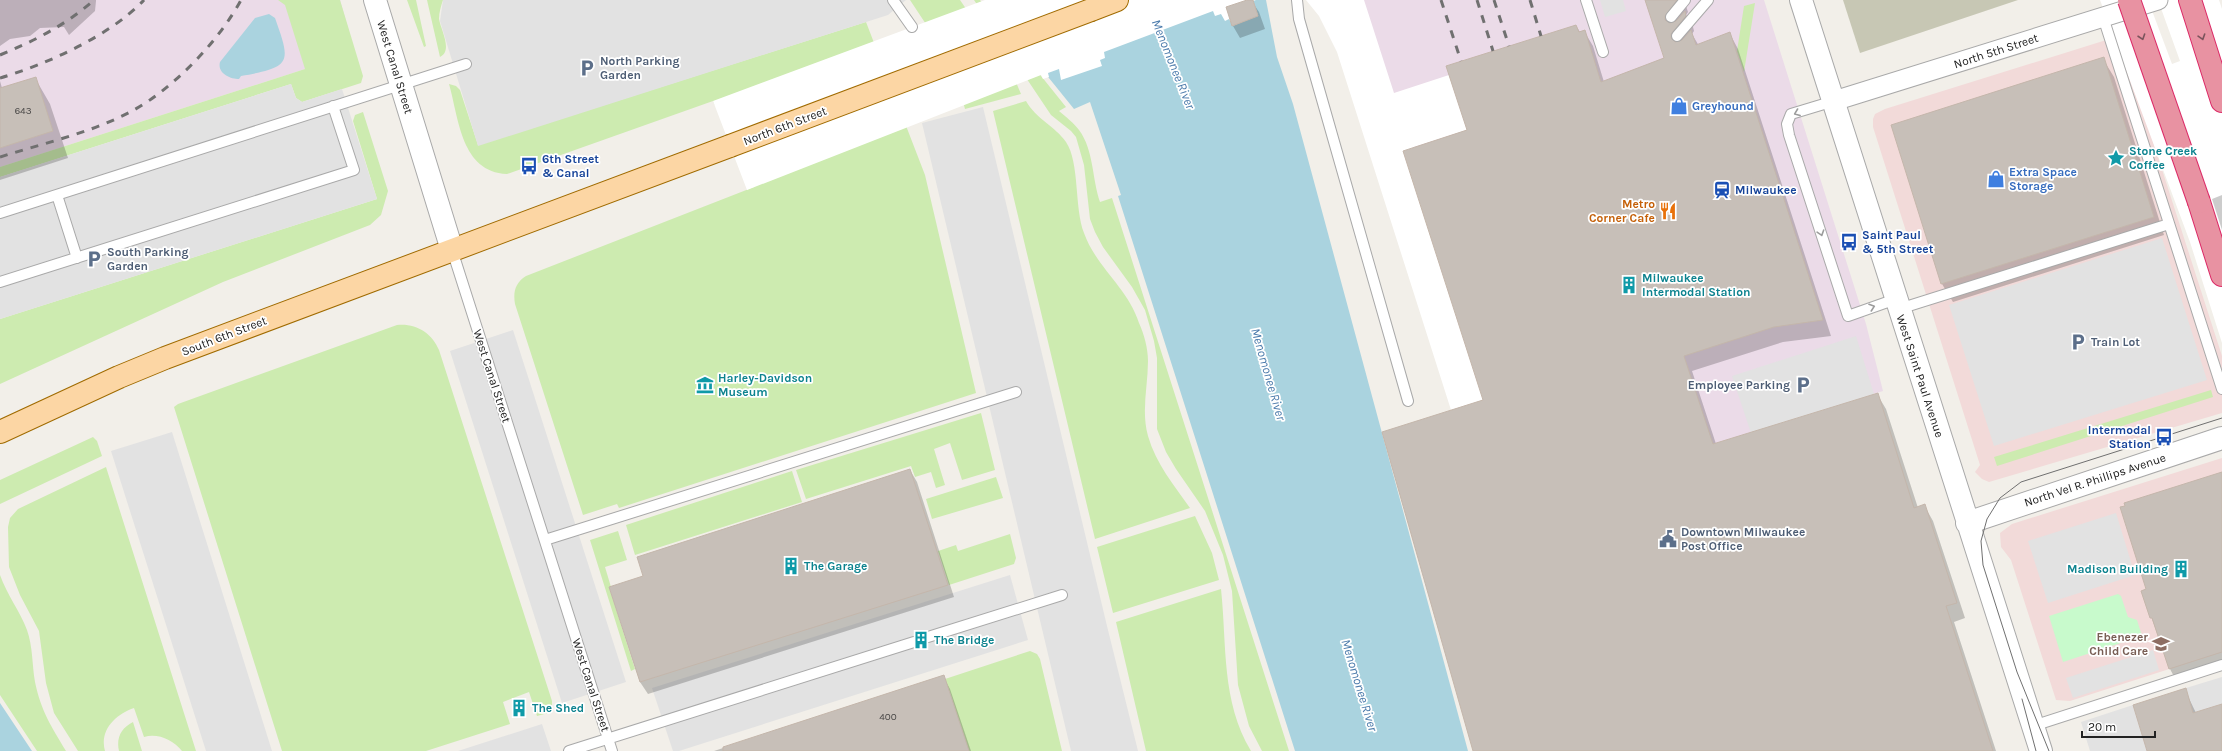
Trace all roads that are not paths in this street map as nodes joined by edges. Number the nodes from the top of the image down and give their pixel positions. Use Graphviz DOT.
graph roads {
  1 [pos="375,0"];
  2 [pos="893,0"];
  3 [pos="1117,0"];
  4 [pos="1297,0"];
  5 [pos="1586,0"];
  6 [pos="1685,0"];
  7 [pos="1708,0"];
  8 [pos="1800,0"];
  9 [pos="2130,0"];
  10 [pos="2158,0"];
  11 [pos="2190,0"];
  12 [pos="1671,17"];
  13 [pos="2103,17"];
  14 [pos="912,27"];
  15 [pos="1677,36"];
  16 [pos="1603,52"];
  17 [pos="466,64"];
  18 [pos="400,85"];
  19 [pos="2222,101"];
  20 [pos="1834,102"];
  21 [pos="333,106"];
  22 [pos="56,195"];
  23 [pos="2199,202"];
  24 [pos="0,213"];
  25 [pos="2169,224"];
  26 [pos="452,250"];
  27 [pos="77,258"];
  28 [pos="2222,261"];
  29 [pos="2222,275"];
  30 [pos="0,282"];
  31 [pos="1897,304"];
  32 [pos="2222,389"];
  33 [pos="1016,392"];
  34 [pos="1408,402"];
  35 [pos="0,432"];
  36 [pos="2222,438"];
  37 [pos="1967,523"];
  38 [pos="545,540"];
  39 [pos="1062,595"];
  40 [pos="928,637"];
  41 [pos="914,642"];
  42 [pos="2222,665"];
  43 [pos="2033,726"];
  44 [pos="608,738"];
  45 [pos="569,751"];
  46 [pos="612,751"];
  47 [pos="2041,751"];
  1 -- 18 [label="street, West Canal Street"];
  2 -- 14 [label="lane"];
  3 -- 26 [label="main road, North 6th Street, bridge"];
  4 -- 34 [label="lane"];
  5 -- 16 [label="lane"];
  6 -- 12 [label="lane"];
  7 -- 15 [label="lane"];
  8 -- 20 [label="street, West Saint Paul Avenue"];
  9 -- 23 [label="highway, one-way, bridge"];
  10 -- 13 [label="street, North 5th Street"];
  11 -- 19 [label="highway, one-way"];
  13 -- 20 [label="street, North 5th Street"];
  13 -- 25 [label="lane"];
  17 -- 18 [label="lane"];
  18 -- 21 [label="lane"];
  18 -- 26 [label="street, West Canal Street"];
  20 -- 31 [label="street, West Saint Paul Avenue"];
  20 -- 31 [label="lane, one-way"];
  21 -- 22 [label="lane"];
  21 -- 27 [label="lane"];
  22 -- 24 [label="lane"];
  22 -- 27 [label="lane"];
  23 -- 28 [label="highway"];
  23 -- 29 [label="highway"];
  25 -- 31 [label="lane"];
  25 -- 32 [label="lane"];
  26 -- 35 [label="main road, South 6th Street"];
  26 -- 38 [label="lane, West Canal Street"];
  27 -- 30 [label="lane"];
  31 -- 37 [label="street, West Saint Paul Avenue"];
  33 -- 38 [label="lane"];
  36 -- 37 [label="street, North Vel R. Phillips Avenue"];
  37 -- 43 [label="street, West Saint Paul Avenue"];
  38 -- 44 [label="lane, West Canal Street"];
  39 -- 40 [label="lane"];
  41 -- 44 [label="lane"];
  42 -- 43 [label="lane"];
  43 -- 47 [label="street, West Saint Paul Avenue"];
  44 -- 45 [label="lane"];
  44 -- 46 [label="lane, West Canal Street"];
}
